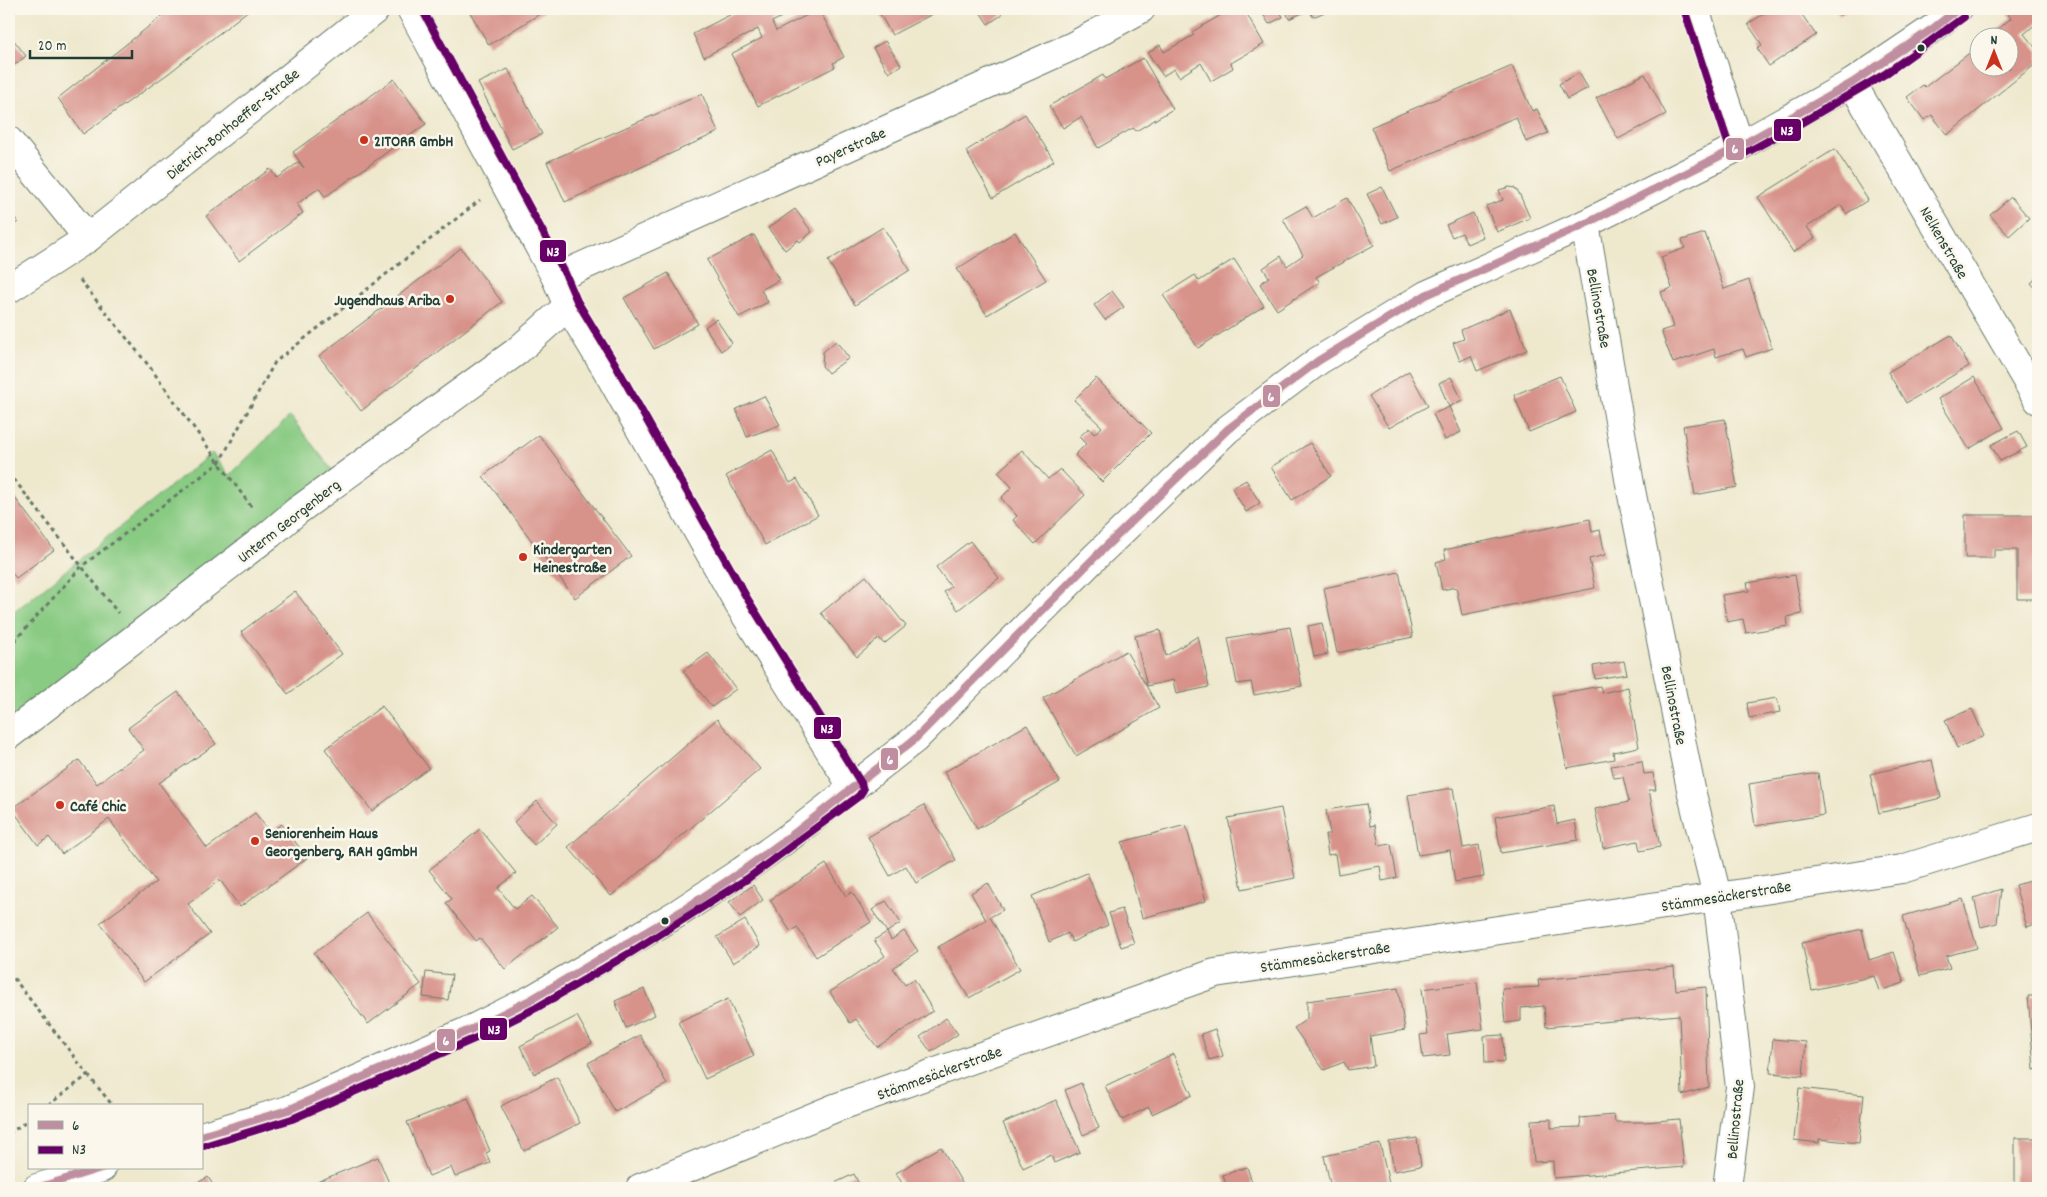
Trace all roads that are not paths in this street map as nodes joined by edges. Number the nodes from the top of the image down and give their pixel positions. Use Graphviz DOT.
graph roads {
  1 [pos="376,9"];
  2 [pos="410,9"];
  3 [pos="1141,9"];
  4 [pos="1696,9"];
  5 [pos="1958,9"];
  6 [pos="1852,83"];
  7 [pos="9,141"];
  8 [pos="1740,146"];
  9 [pos="1585,224"];
  10 [pos="88,238"];
  11 [pos="556,278"];
  12 [pos="9,289"];
  13 [pos="568,306"];
  14 [pos="2038,400"];
  15 [pos="9,735"];
  16 [pos="853,788"];
  17 [pos="2038,827"];
  18 [pos="1717,896"];
  19 [pos="202,1136"];
  20 [pos="96,1170"];
  21 [pos="37,1188"];
  22 [pos="640,1188"];
  23 [pos="1727,1188"];
  1 -- 10 [label="street, Dietrich-Bonhoeffer-Straße"];
  2 -- 11 [label="street"];
  3 -- 11 [label="street, Payerstraße"];
  4 -- 8 [label="street"];
  5 -- 6 [label="street"];
  6 -- 8 [label="street"];
  6 -- 14 [label="street, Nelkenstraße"];
  7 -- 10 [label="street"];
  8 -- 9 [label="street"];
  9 -- 16 [label="street"];
  9 -- 18 [label="street, Bellinostraße"];
  10 -- 12 [label="street, Dietrich-Bonhoeffer-Straße"];
  11 -- 13 [label="street"];
  13 -- 15 [label="street, Unterm Georgenberg"];
  13 -- 16 [label="street"];
  16 -- 19 [label="street"];
  17 -- 18 [label="street, Stämmesäckerstraße"];
  18 -- 22 [label="street, Stämmesäckerstraße"];
  18 -- 23 [label="street, Bellinostraße"];
  20 -- 21 [label="street"];
}
